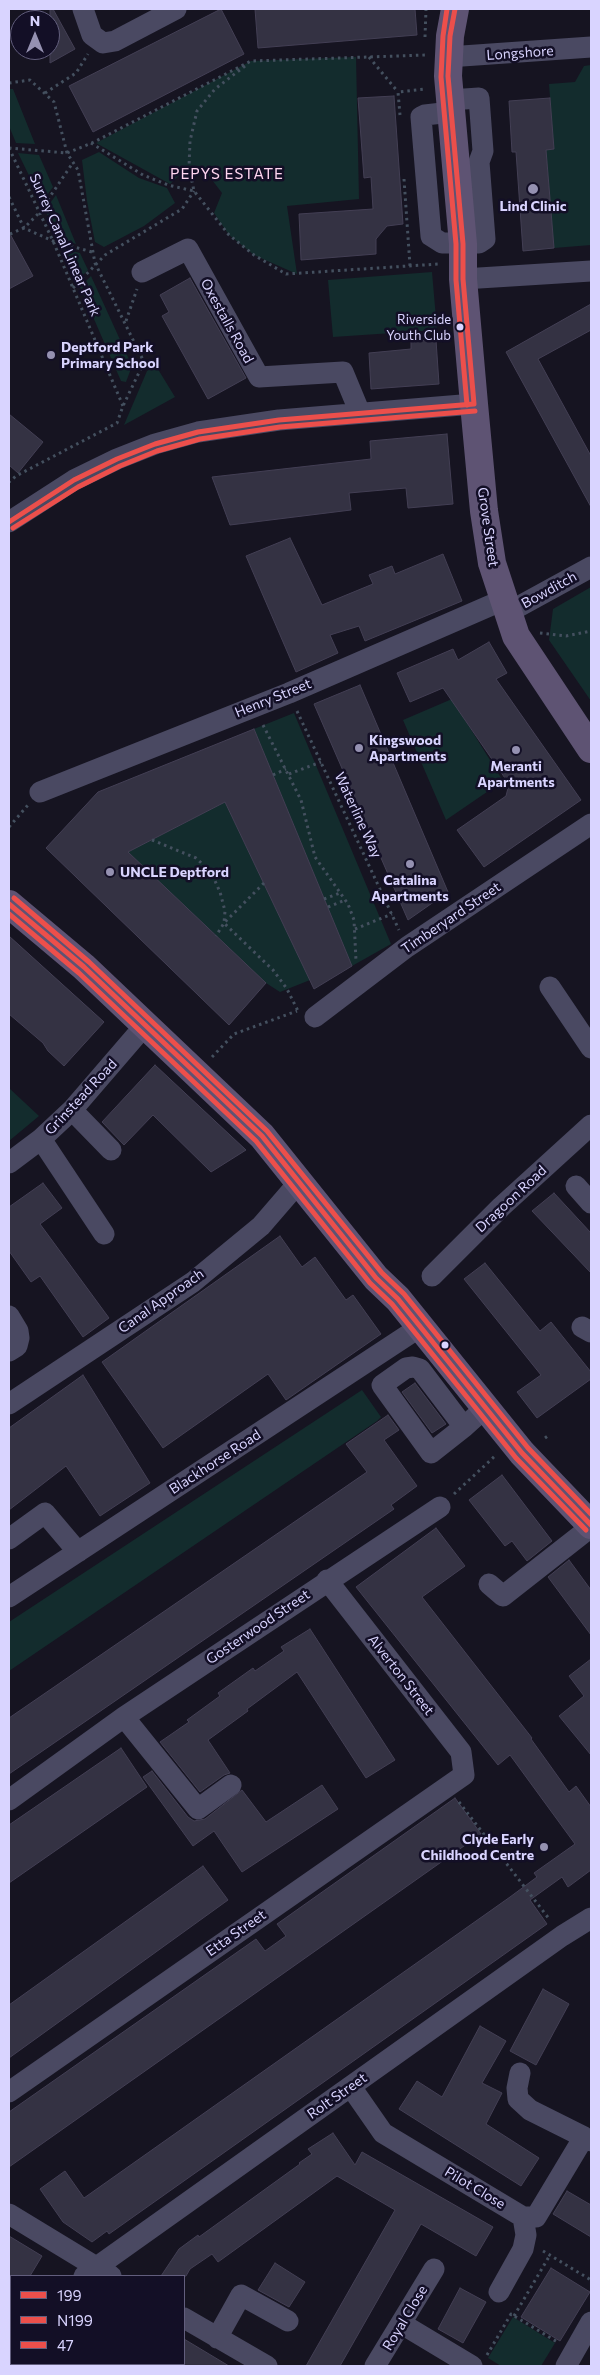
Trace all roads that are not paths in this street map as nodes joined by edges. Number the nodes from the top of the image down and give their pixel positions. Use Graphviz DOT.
graph roads {
  1 [pos="83,9"];
  2 [pos="176,9"];
  3 [pos="455,9"];
  4 [pos="591,47"];
  5 [pos="437,56"];
  6 [pos="591,271"];
  7 [pos="142,272"];
  8 [pos="453,272"];
  9 [pos="474,404"];
  10 [pos="360,413"];
  11 [pos="9,522"];
  12 [pos="591,567"];
  13 [pos="509,616"];
  14 [pos="591,749"];
  15 [pos="40,792"];
  16 [pos="591,824"];
  17 [pos="9,904"];
  18 [pos="550,987"];
  19 [pos="306,1014"];
  20 [pos="146,1024"];
  21 [pos="591,1048"];
  22 [pos="72,1110"];
  23 [pos="591,1125"];
  24 [pos="41,1139"];
  25 [pos="111,1150"];
  26 [pos="9,1163"];
  27 [pos="299,1182"];
  28 [pos="576,1186"];
  29 [pos="591,1203"];
  30 [pos="104,1234"];
  31 [pos="432,1276"];
  32 [pos="12,1320"];
  33 [pos="420,1326"];
  34 [pos="9,1351"];
  35 [pos="9,1404"];
  36 [pos="485,1408"];
  37 [pos="464,1427"];
  38 [pos="440,1506"];
  39 [pos="591,1526"];
  40 [pos="9,1539"];
  41 [pos="78,1552"];
  42 [pos="327,1580"];
  43 [pos="489,1584"];
  44 [pos="9,1597"];
  45 [pos="124,1717"];
  46 [pos="455,1781"];
  47 [pos="231,1785"];
  48 [pos="9,1800"];
  49 [pos="591,1918"];
  50 [pos="520,2073"];
  51 [pos="351,2087"];
  52 [pos="9,2092"];
  53 [pos="581,2135"];
  54 [pos="9,2214"];
  55 [pos="523,2217"];
  56 [pos="434,2269"];
  57 [pos="97,2273"];
  58 [pos="499,2292"];
  59 [pos="185,2319"];
  60 [pos="288,2321"];
  61 [pos="591,2322"];
  62 [pos="402,2324"];
  63 [pos="217,2338"];
  64 [pos="570,2359"];
  65 [pos="478,2362"];
  66 [pos="266,2366"];
  67 [pos="375,2366"];
  1 -- 2 [label="street"];
  3 -- 5 [label="main road, Grove Street"];
  4 -- 5 [label="street, Longshore"];
  5 -- 8 [label="main road, Grove Street"];
  6 -- 8 [label="street"];
  7 -- 10 [label="street, Oxestalls Road"];
  8 -- 9 [label="main road, Grove Street"];
  9 -- 10 [label="street"];
  9 -- 13 [label="main road, Grove Street"];
  10 -- 11 [label="street"];
  12 -- 13 [label="street, Bowditch"];
  13 -- 14 [label="main road, Grove Street"];
  13 -- 15 [label="street, Henry Street"];
  16 -- 19 [label="street, Timberyard Street"];
  17 -- 20 [label="main road"];
  18 -- 21 [label="street"];
  20 -- 22 [label="street, Grinstead Road"];
  20 -- 27 [label="main road"];
  22 -- 24 [label="street, Grinstead Road"];
  22 -- 25 [label="street"];
  23 -- 31 [label="street, Dragoon Road"];
  24 -- 26 [label="street, Grinstead Road"];
  24 -- 30 [label="street"];
  27 -- 33 [label="main road"];
  27 -- 35 [label="street, Canal Approach"];
  28 -- 29 [label="street"];
  32 -- 34 [label="street"];
  33 -- 36 [label="main road"];
  33 -- 41 [label="street, Blackhorse Road"];
  36 -- 37 [label="street"];
  36 -- 39 [label="main road"];
  37 -- 37 [label="street"];
  38 -- 42 [label="street, Gosterwood Street"];
  39 -- 43 [label="street"];
  40 -- 41 [label="street"];
  41 -- 44 [label="street, Blackhorse Road"];
  42 -- 45 [label="street, Gosterwood Street"];
  42 -- 46 [label="street, Alverton Street"];
  45 -- 47 [label="street"];
  45 -- 48 [label="street, Gosterwood Street"];
  46 -- 52 [label="street, Etta Street"];
  49 -- 51 [label="street, Rolt Street"];
  50 -- 53 [label="street"];
  51 -- 55 [label="street, Pilot Close"];
  51 -- 57 [label="street, Rolt Street"];
  53 -- 55 [label="street"];
  54 -- 57 [label="street"];
  55 -- 58 [label="street"];
  56 -- 62 [label="street, Royal Close"];
  59 -- 63 [label="street"];
  60 -- 63 [label="street"];
  61 -- 64 [label="street"];
  62 -- 65 [label="street"];
  62 -- 67 [label="street, Royal Close"];
  63 -- 66 [label="street"];
}
